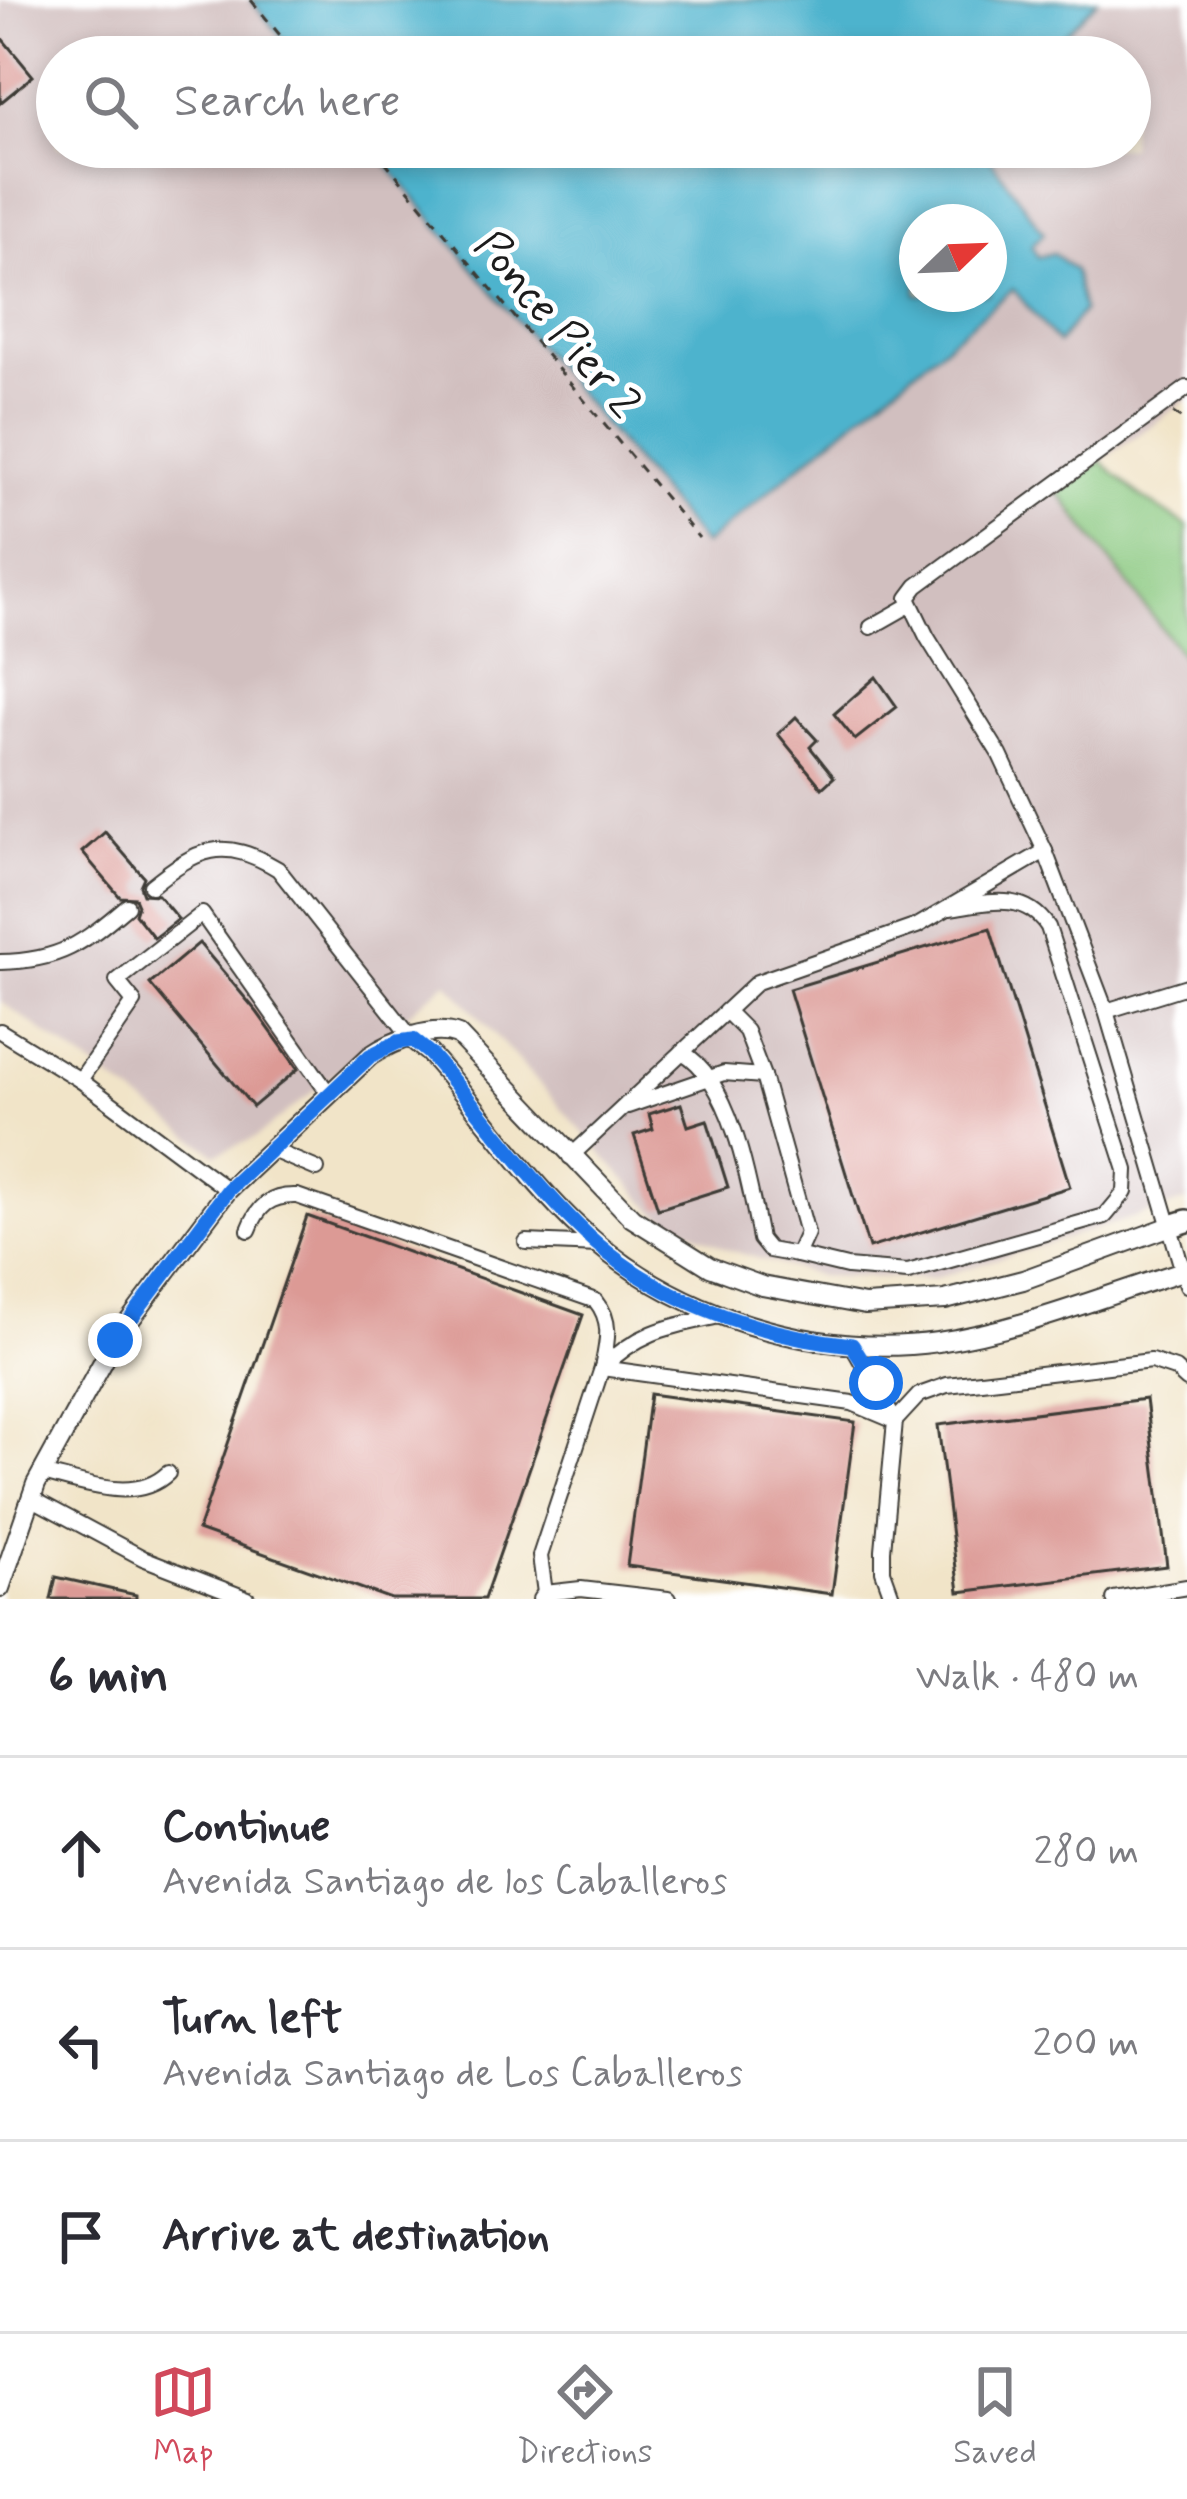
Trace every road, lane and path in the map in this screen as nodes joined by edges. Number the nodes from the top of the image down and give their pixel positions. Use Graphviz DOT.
graph roads {
  1 [pos="251,0"];
  2 [pos="281,36"];
  3 [pos="391,168"];
  4 [pos="1187,388"];
  5 [pos="699,538"];
  6 [pos="908,606"];
  7 [pos="871,627"];
  8 [pos="1045,851"];
  9 [pos="151,886"];
  10 [pos="128,906"];
  11 [pos="950,908"];
  12 [pos="0,962"];
  13 [pos="1187,986"];
  14 [pos="726,1011"];
  15 [pos="1106,1011"];
  16 [pos="0,1031"];
  17 [pos="413,1040"];
  18 [pos="682,1052"];
  19 [pos="763,1076"];
  20 [pos="80,1080"];
  21 [pos="707,1080"];
  22 [pos="329,1094"];
  23 [pos="623,1107"];
  24 [pos="272,1150"];
  25 [pos="570,1156"];
  26 [pos="317,1169"];
  27 [pos="228,1190"];
  28 [pos="1179,1224"];
  29 [pos="249,1231"];
  30 [pos="526,1243"];
  31 [pos="599,1245"];
  32 [pos="797,1256"];
  33 [pos="1186,1276"];
  34 [pos="724,1315"];
  35 [pos="852,1345"];
  36 [pos="602,1368"];
  37 [pos="1187,1380"];
  38 [pos="896,1421"];
  39 [pos="42,1473"];
  40 [pos="168,1473"];
  41 [pos="31,1498"];
  42 [pos="1187,1587"];
  43 [pos="0,1588"];
  44 [pos="542,1596"];
  45 [pos="248,1599"];
  46 [pos="668,1599"];
  47 [pos="893,1599"];
  48 [pos="1114,1599"];
  1 -- 2 [label="path"];
  3 -- 5 [label="path, Ponce Pier 2"];
  4 -- 6 [label="street"];
  6 -- 7 [label="street"];
  6 -- 8 [label="street"];
  8 -- 11 [label="street"];
  8 -- 15 [label="street"];
  9 -- 17 [label="street"];
  10 -- 12 [label="street"];
  11 -- 14 [label="street"];
  11 -- 32 [label="street"];
  13 -- 15 [label="street"];
  14 -- 18 [label="street"];
  14 -- 19 [label="street"];
  15 -- 28 [label="street"];
  16 -- 20 [label="street"];
  17 -- 22 [label="main road"];
  17 -- 25 [label="main road"];
  17 -- 31 [label="main road"];
  18 -- 21 [label="street"];
  18 -- 23 [label="street"];
  19 -- 21 [label="street"];
  19 -- 32 [label="street"];
  20 -- 22 [label="street"];
  20 -- 27 [label="street"];
  21 -- 23 [label="street"];
  21 -- 32 [label="street"];
  22 -- 24 [label="main road"];
  23 -- 25 [label="street"];
  24 -- 26 [label="street"];
  24 -- 27 [label="main road"];
  25 -- 28 [label="main road"];
  27 -- 39 [label="main road"];
  28 -- 33 [label="street"];
  29 -- 36 [label="street"];
  30 -- 31 [label="street"];
  31 -- 34 [label="main road"];
  33 -- 35 [label="main road"];
  34 -- 35 [label="main road"];
  34 -- 36 [label="street"];
  35 -- 38 [label="street"];
  36 -- 38 [label="street"];
  36 -- 44 [label="street"];
  37 -- 38 [label="street"];
  38 -- 47 [label="street"];
  39 -- 40 [label="street"];
  39 -- 41 [label="main road"];
  41 -- 43 [label="main road"];
  41 -- 45 [label="street"];
  42 -- 48 [label="street"];
  44 -- 46 [label="street"];
}
